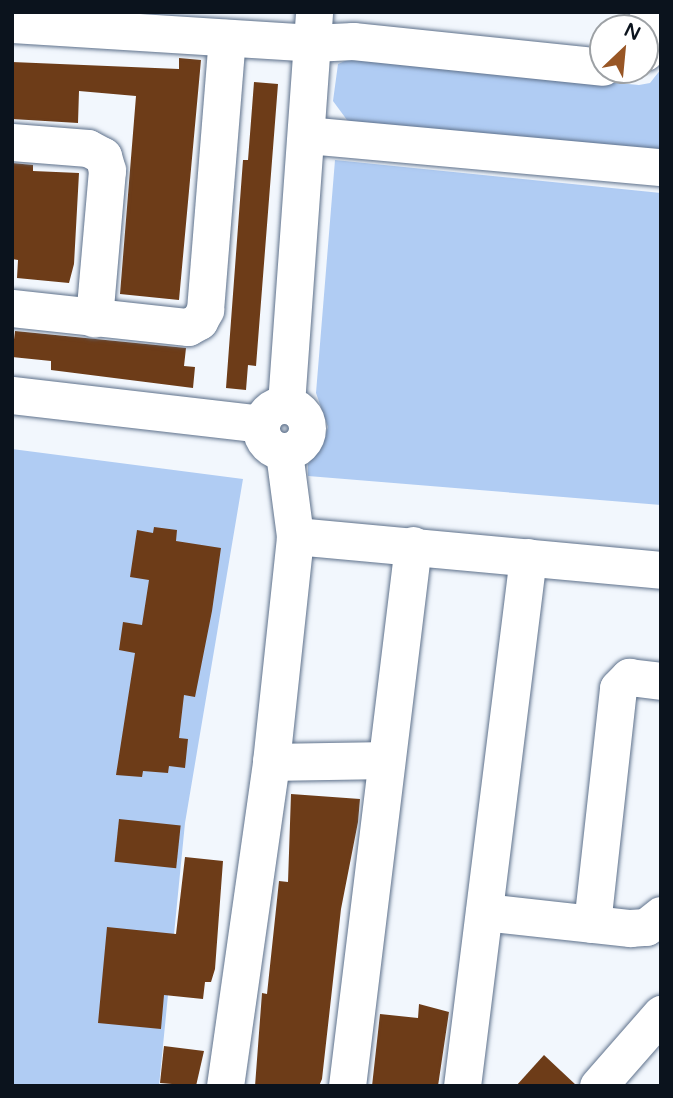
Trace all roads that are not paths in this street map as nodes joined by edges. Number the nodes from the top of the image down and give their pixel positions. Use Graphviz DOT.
graph roads {
  1 [pos="12,24"];
  2 [pos="183,24"];
  3 [pos="313,28"];
  4 [pos="227,38"];
  5 [pos="589,66"];
  6 [pos="307,135"];
  7 [pos="12,142"];
  8 [pos="661,167"];
  9 [pos="12,308"];
  10 [pos="94,318"];
  11 [pos="12,395"];
  12 [pos="273,414"];
  13 [pos="295,536"];
  14 [pos="413,545"];
  15 [pos="528,557"];
  16 [pos="661,570"];
  17 [pos="661,681"];
  18 [pos="386,760"];
  19 [pos="271,762"];
  20 [pos="484,912"];
  21 [pos="661,915"];
  22 [pos="592,924"];
  23 [pos="661,1014"];
  24 [pos="225,1086"];
  25 [pos="347,1086"];
  26 [pos="462,1086"];
  27 [pos="598,1086"];
  1 -- 2 [label="street"];
  2 -- 4 [label="street"];
  3 -- 4 [label="street"];
  3 -- 5 [label="street"];
  3 -- 6 [label="street"];
  4 -- 10 [label="street"];
  6 -- 8 [label="street"];
  6 -- 12 [label="street"];
  7 -- 10 [label="street"];
  9 -- 10 [label="street"];
  11 -- 12 [label="street"];
  12 -- 13 [label="street"];
  13 -- 14 [label="street"];
  13 -- 19 [label="street"];
  14 -- 15 [label="street"];
  14 -- 18 [label="street"];
  15 -- 16 [label="street"];
  15 -- 20 [label="street"];
  17 -- 22 [label="street"];
  18 -- 19 [label="street"];
  18 -- 25 [label="street"];
  19 -- 24 [label="street"];
  20 -- 22 [label="street"];
  20 -- 26 [label="street"];
  21 -- 22 [label="street"];
  23 -- 27 [label="street"];
}
